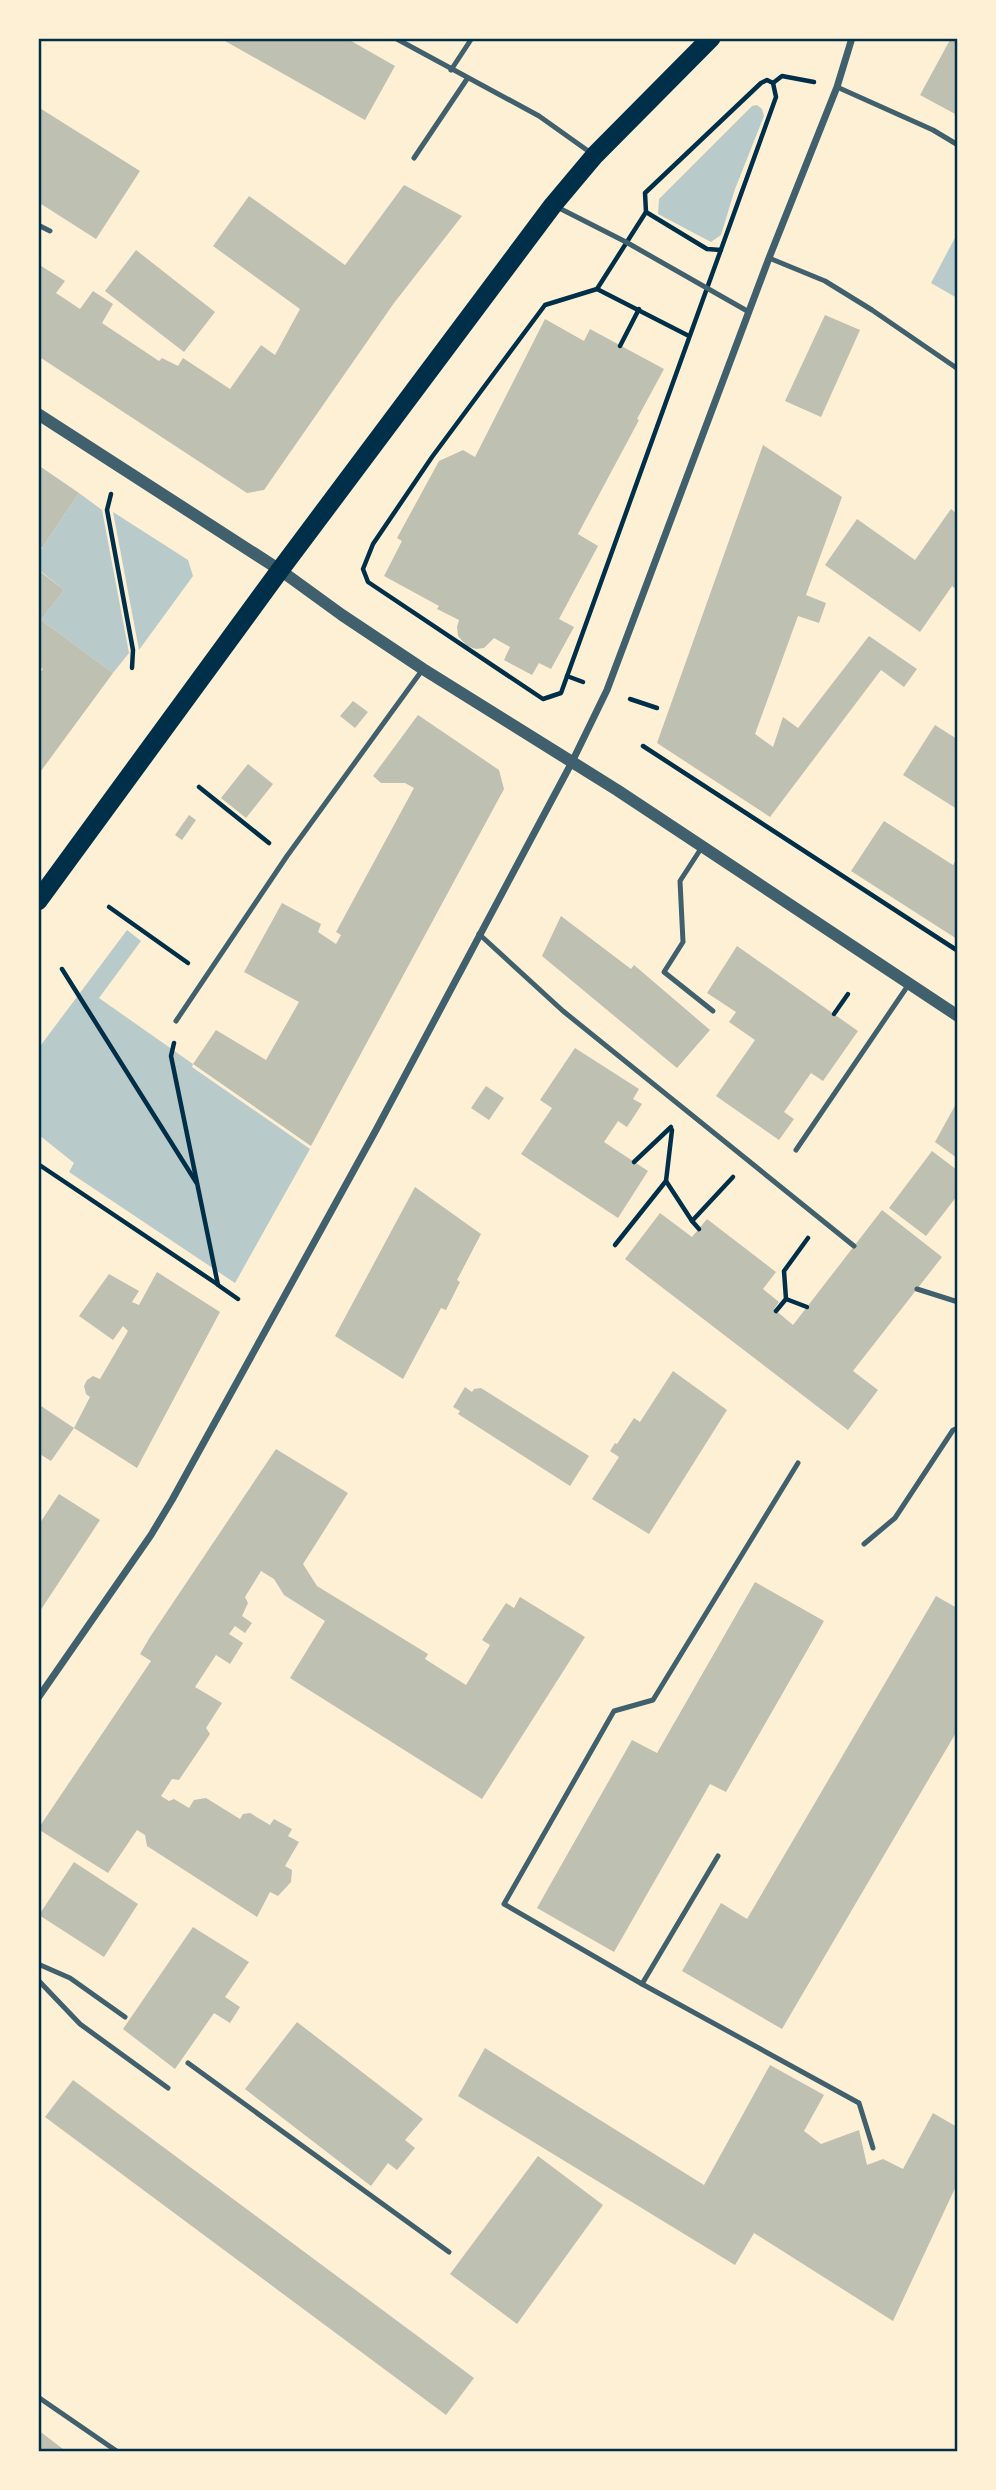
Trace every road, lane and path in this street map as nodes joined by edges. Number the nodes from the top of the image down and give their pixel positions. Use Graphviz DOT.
graph roads {
  1 [pos="395,38"];
  2 [pos="472,38"];
  3 [pos="711,38"];
  4 [pos="852,38"];
  5 [pos="451,70"];
  6 [pos="467,79"];
  7 [pos="773,83"];
  8 [pos="837,87"];
  9 [pos="957,145"];
  10 [pos="595,155"];
  11 [pos="414,158"];
  12 [pos="553,205"];
  13 [pos="646,212"];
  14 [pos="38,225"];
  15 [pos="50,231"];
  16 [pos="626,242"];
  17 [pos="721,250"];
  18 [pos="769,258"];
  19 [pos="707,287"];
  20 [pos="597,289"];
  21 [pos="639,309"];
  22 [pos="749,312"];
  23 [pos="690,336"];
  24 [pos="620,346"];
  25 [pos="957,369"];
  26 [pos="38,414"];
  27 [pos="111,493"];
  28 [pos="280,570"];
  29 [pos="132,668"];
  30 [pos="423,668"];
  31 [pos="643,746"];
  32 [pos="572,762"];
  33 [pos="199,788"];
  34 [pos="243,824"];
  35 [pos="703,846"];
  36 [pos="38,901"];
  37 [pos="109,906"];
  38 [pos="479,934"];
  39 [pos="957,951"];
  40 [pos="62,969"];
  41 [pos="206,976"];
  42 [pos="909,984"];
  43 [pos="848,994"];
  44 [pos="713,1011"];
  45 [pos="834,1014"];
  46 [pos="957,1016"];
  47 [pos="176,1021"];
  48 [pos="796,1150"];
  49 [pos="748,1161"];
  50 [pos="634,1162"];
  51 [pos="38,1164"];
  52 [pos="666,1181"];
  53 [pos="199,1186"];
  54 [pos="821,1220"];
  55 [pos="692,1221"];
  56 [pos="699,1230"];
  57 [pos="615,1245"];
  58 [pos="854,1246"];
  59 [pos="218,1284"];
  60 [pos="917,1289"];
  61 [pos="238,1299"];
  62 [pos="786,1299"];
  63 [pos="957,1302"];
  64 [pos="807,1307"];
  65 [pos="776,1311"];
  66 [pos="957,1427"];
  67 [pos="798,1463"];
  68 [pos="864,1544"];
  69 [pos="38,1698"];
  70 [pos="718,1856"];
  71 [pos="38,1964"];
  72 [pos="38,1980"];
  73 [pos="642,1984"];
  74 [pos="125,2017"];
  75 [pos="188,2063"];
  76 [pos="168,2088"];
  77 [pos="873,2148"];
  78 [pos="449,2252"];
  79 [pos="38,2397"];
  80 [pos="118,2452"];
  1 -- 5 [label="lane"];
  2 -- 5 [label="lane"];
  3 -- 10 [label="highway"];
  4 -- 8 [label="street"];
  5 -- 6 [label="lane"];
  6 -- 10 [label="lane"];
  6 -- 11 [label="lane"];
  7 -- 8 [label="path"];
  7 -- 13 [label="path"];
  7 -- 17 [label="path"];
  8 -- 9 [label="lane"];
  8 -- 18 [label="street"];
  10 -- 12 [label="highway"];
  12 -- 16 [label="lane"];
  12 -- 28 [label="highway"];
  13 -- 16 [label="path"];
  13 -- 17 [label="path"];
  14 -- 15 [label="lane"];
  16 -- 19 [label="lane"];
  16 -- 20 [label="path"];
  17 -- 19 [label="path"];
  18 -- 22 [label="street"];
  18 -- 25 [label="lane"];
  19 -- 22 [label="lane"];
  19 -- 23 [label="path"];
  20 -- 21 [label="path"];
  20 -- 23 [label="path"];
  21 -- 23 [label="path"];
  21 -- 24 [label="path"];
  22 -- 32 [label="street"];
  26 -- 28 [label="street"];
  27 -- 29 [label="path"];
  28 -- 30 [label="street"];
  28 -- 36 [label="highway"];
  30 -- 32 [label="street"];
  30 -- 41 [label="lane"];
  31 -- 39 [label="path"];
  32 -- 35 [label="street"];
  32 -- 38 [label="street"];
  33 -- 34 [label="path"];
  35 -- 42 [label="street"];
  35 -- 44 [label="lane"];
  37 -- 41 [label="path"];
  38 -- 49 [label="lane"];
  38 -- 69 [label="street"];
  40 -- 53 [label="path"];
  41 -- 47 [label="lane"];
  42 -- 46 [label="street"];
  42 -- 48 [label="lane"];
  43 -- 45 [label="path"];
  47 -- 53 [label="path"];
  49 -- 54 [label="lane"];
  49 -- 55 [label="path"];
  50 -- 52 [label="path"];
  51 -- 59 [label="path"];
  52 -- 55 [label="path"];
  52 -- 57 [label="path"];
  53 -- 59 [label="path"];
  54 -- 58 [label="lane"];
  54 -- 62 [label="path"];
  55 -- 56 [label="path"];
  59 -- 61 [label="path"];
  60 -- 63 [label="lane"];
  62 -- 64 [label="path"];
  62 -- 65 [label="path"];
  66 -- 68 [label="lane"];
  67 -- 73 [label="lane"];
  70 -- 73 [label="lane"];
  71 -- 74 [label="lane"];
  72 -- 76 [label="lane"];
  73 -- 77 [label="lane"];
  75 -- 78 [label="lane"];
  79 -- 80 [label="lane"];
}
